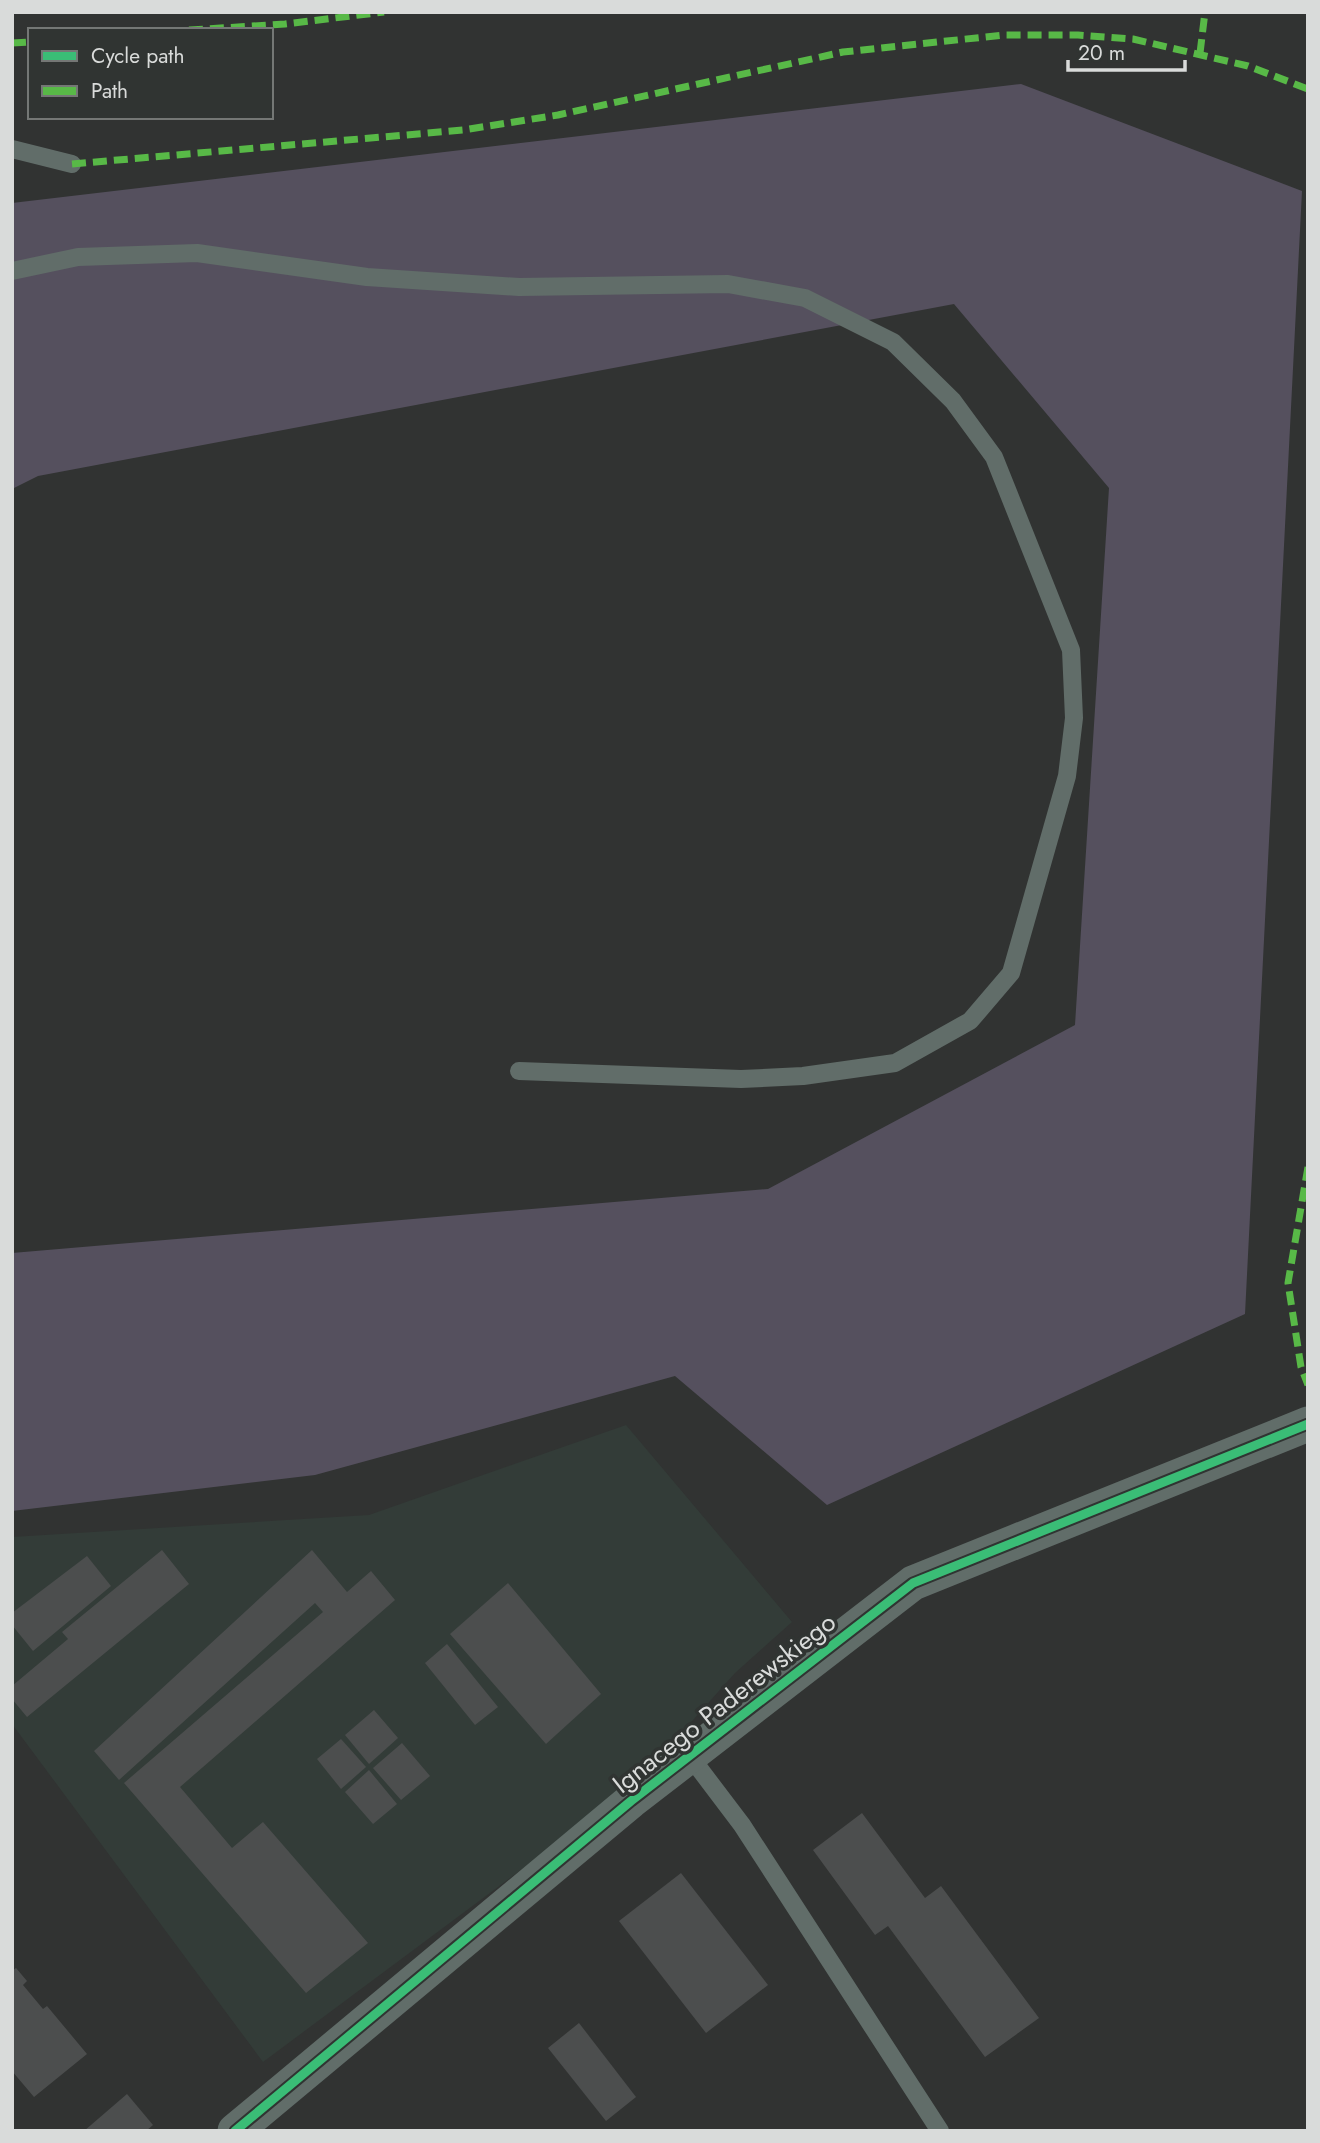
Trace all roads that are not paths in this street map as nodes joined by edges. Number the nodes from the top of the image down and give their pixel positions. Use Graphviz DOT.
graph roads {
  1 [pos="12,149"];
  2 [pos="72,164"];
  3 [pos="12,271"];
  4 [pos="519,1070"];
  5 [pos="1308,1424"];
  6 [pos="689,1755"];
  7 [pos="235,2131"];
  8 [pos="940,2131"];
  1 -- 2 [label="lane"];
  3 -- 4 [label="lane"];
  5 -- 6 [label="street, Ignacego Paderewskiego"];
  6 -- 7 [label="street, Ignacego Paderewskiego"];
  6 -- 8 [label="lane"];
}
